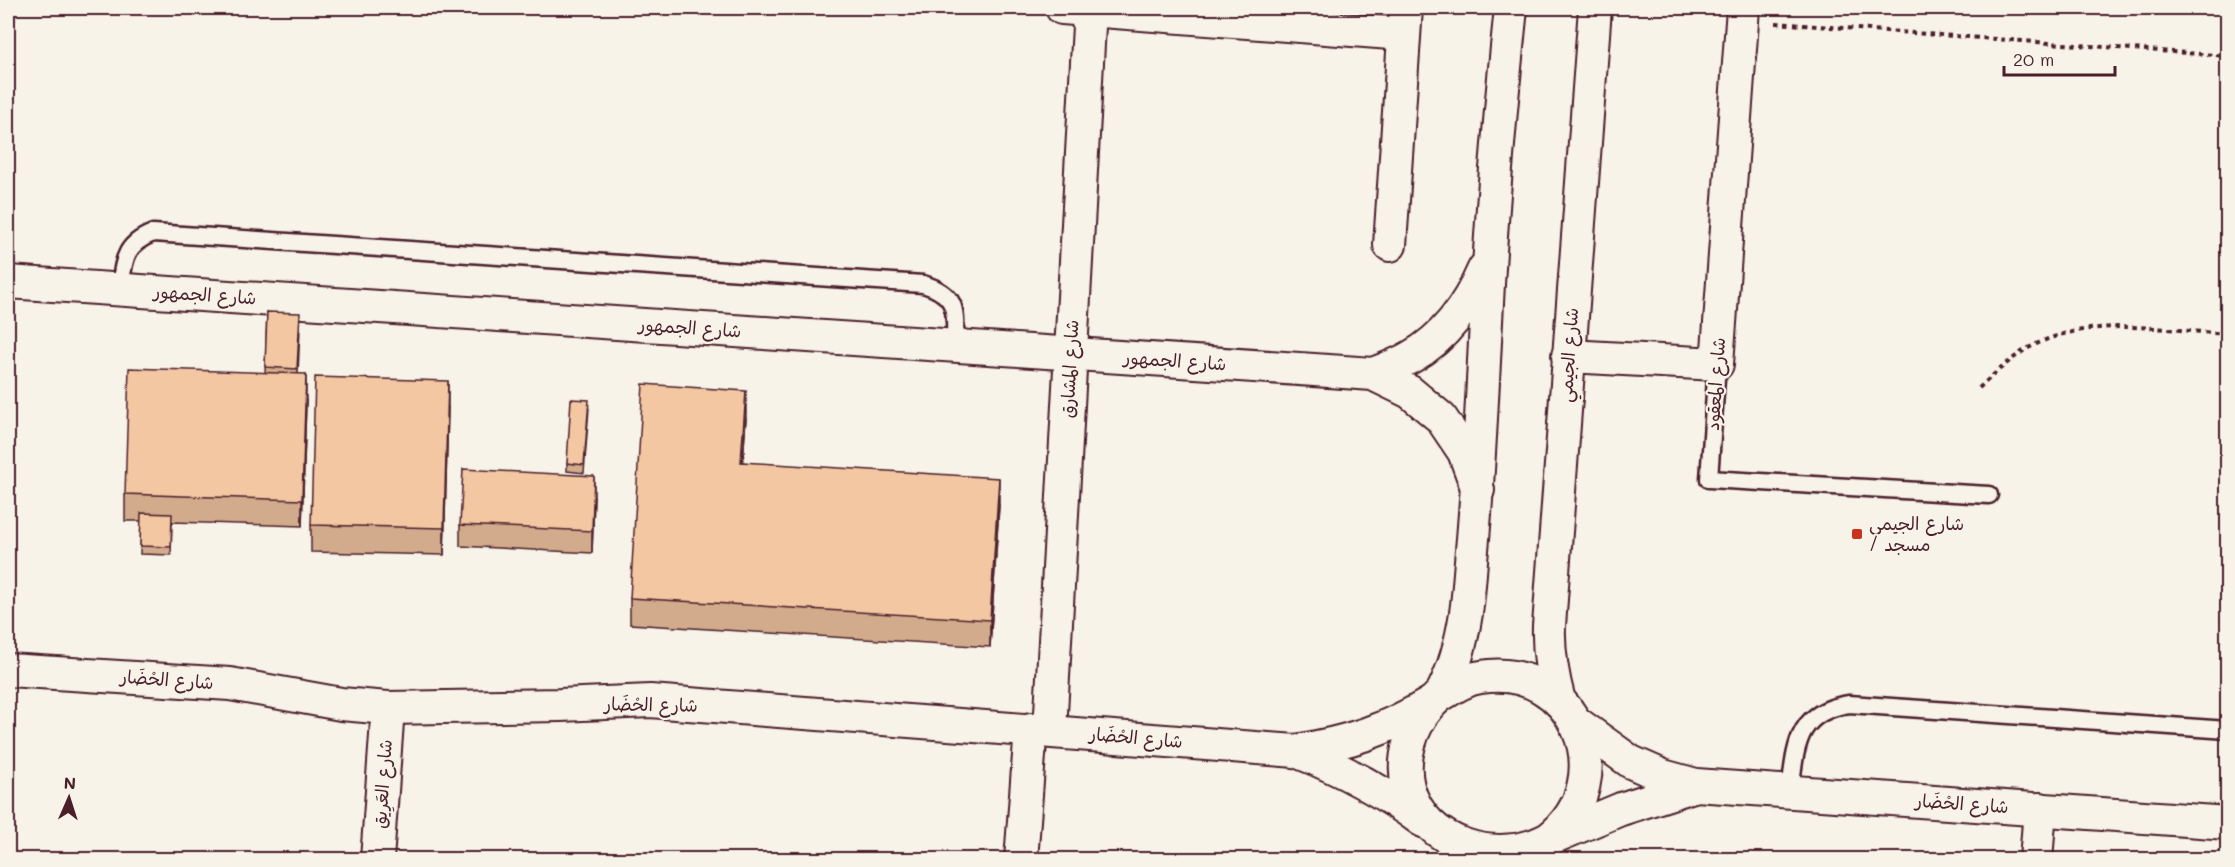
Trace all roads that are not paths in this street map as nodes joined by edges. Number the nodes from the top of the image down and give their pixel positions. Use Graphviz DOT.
graph roads {
  1 [pos="1081,8"];
  2 [pos="1511,8"];
  3 [pos="1595,8"];
  4 [pos="1743,14"];
  5 [pos="1405,21"];
  6 [pos="1390,245"];
  7 [pos="1489,257"];
  8 [pos="8,282"];
  9 [pos="120,290"];
  10 [pos="955,346"];
  11 [pos="1071,354"];
  12 [pos="1568,356"];
  13 [pos="1717,364"];
  14 [pos="1373,374"];
  15 [pos="1478,490"];
  16 [pos="1989,495"];
  17 [pos="8,670"];
  18 [pos="1436,699"];
  19 [pos="388,708"];
  20 [pos="1567,711"];
  21 [pos="1040,730"];
  22 [pos="2228,730"];
  23 [pos="1296,751"];
  24 [pos="1696,784"];
  25 [pos="1790,791"];
  26 [pos="2040,809"];
  27 [pos="2228,823"];
  28 [pos="1430,827"];
  29 [pos="1548,840"];
  30 [pos="377,860"];
  31 [pos="1021,860"];
  32 [pos="2036,860"];
  1 -- 5 [label="street"];
  1 -- 11 [label="street, شارع المشارق"];
  2 -- 7 [label="street"];
  3 -- 12 [label="street, شارع الجيمي"];
  4 -- 13 [label="street, شارع المعقود"];
  5 -- 6 [label="street"];
  7 -- 14 [label="street, شارع الجمهور"];
  7 -- 15 [label="street"];
  8 -- 9 [label="street, شارع الجمهور"];
  9 -- 10 [label="street, شارع الجمهور"];
  9 -- 10 [label="lane"];
  10 -- 11 [label="street, شارع الجمهور"];
  11 -- 14 [label="street, شارع الجمهور"];
  11 -- 21 [label="street, شارع المشارق"];
  12 -- 13 [label="street"];
  12 -- 20 [label="street, شارع الجيمي"];
  13 -- 16 [label="lane, شارع المعقود"];
  14 -- 15 [label="street, شارع الجمهور"];
  15 -- 18 [label="street"];
  17 -- 19 [label="street, شارع الحْضَار"];
  18 -- 20 [label="street"];
  18 -- 23 [label="street, شارع الحْضَار"];
  18 -- 28 [label="street"];
  19 -- 21 [label="street, شارع الحْضَار"];
  19 -- 30 [label="street, شارع العَرِيق"];
  20 -- 24 [label="street, شارع الحْضَار"];
  20 -- 29 [label="street"];
  21 -- 23 [label="street, شارع الحْضَار"];
  21 -- 31 [label="street, شارع المشارق"];
  22 -- 25 [label="lane"];
  23 -- 28 [label="street, شارع الحْضَار"];
  24 -- 25 [label="street, شارع الحْضَار"];
  24 -- 29 [label="street, شارع الحْضَار"];
  25 -- 26 [label="street, شارع الحْضَار"];
  26 -- 27 [label="street, شارع الحْضَار"];
  26 -- 32 [label="street"];
  28 -- 29 [label="street"];
}
